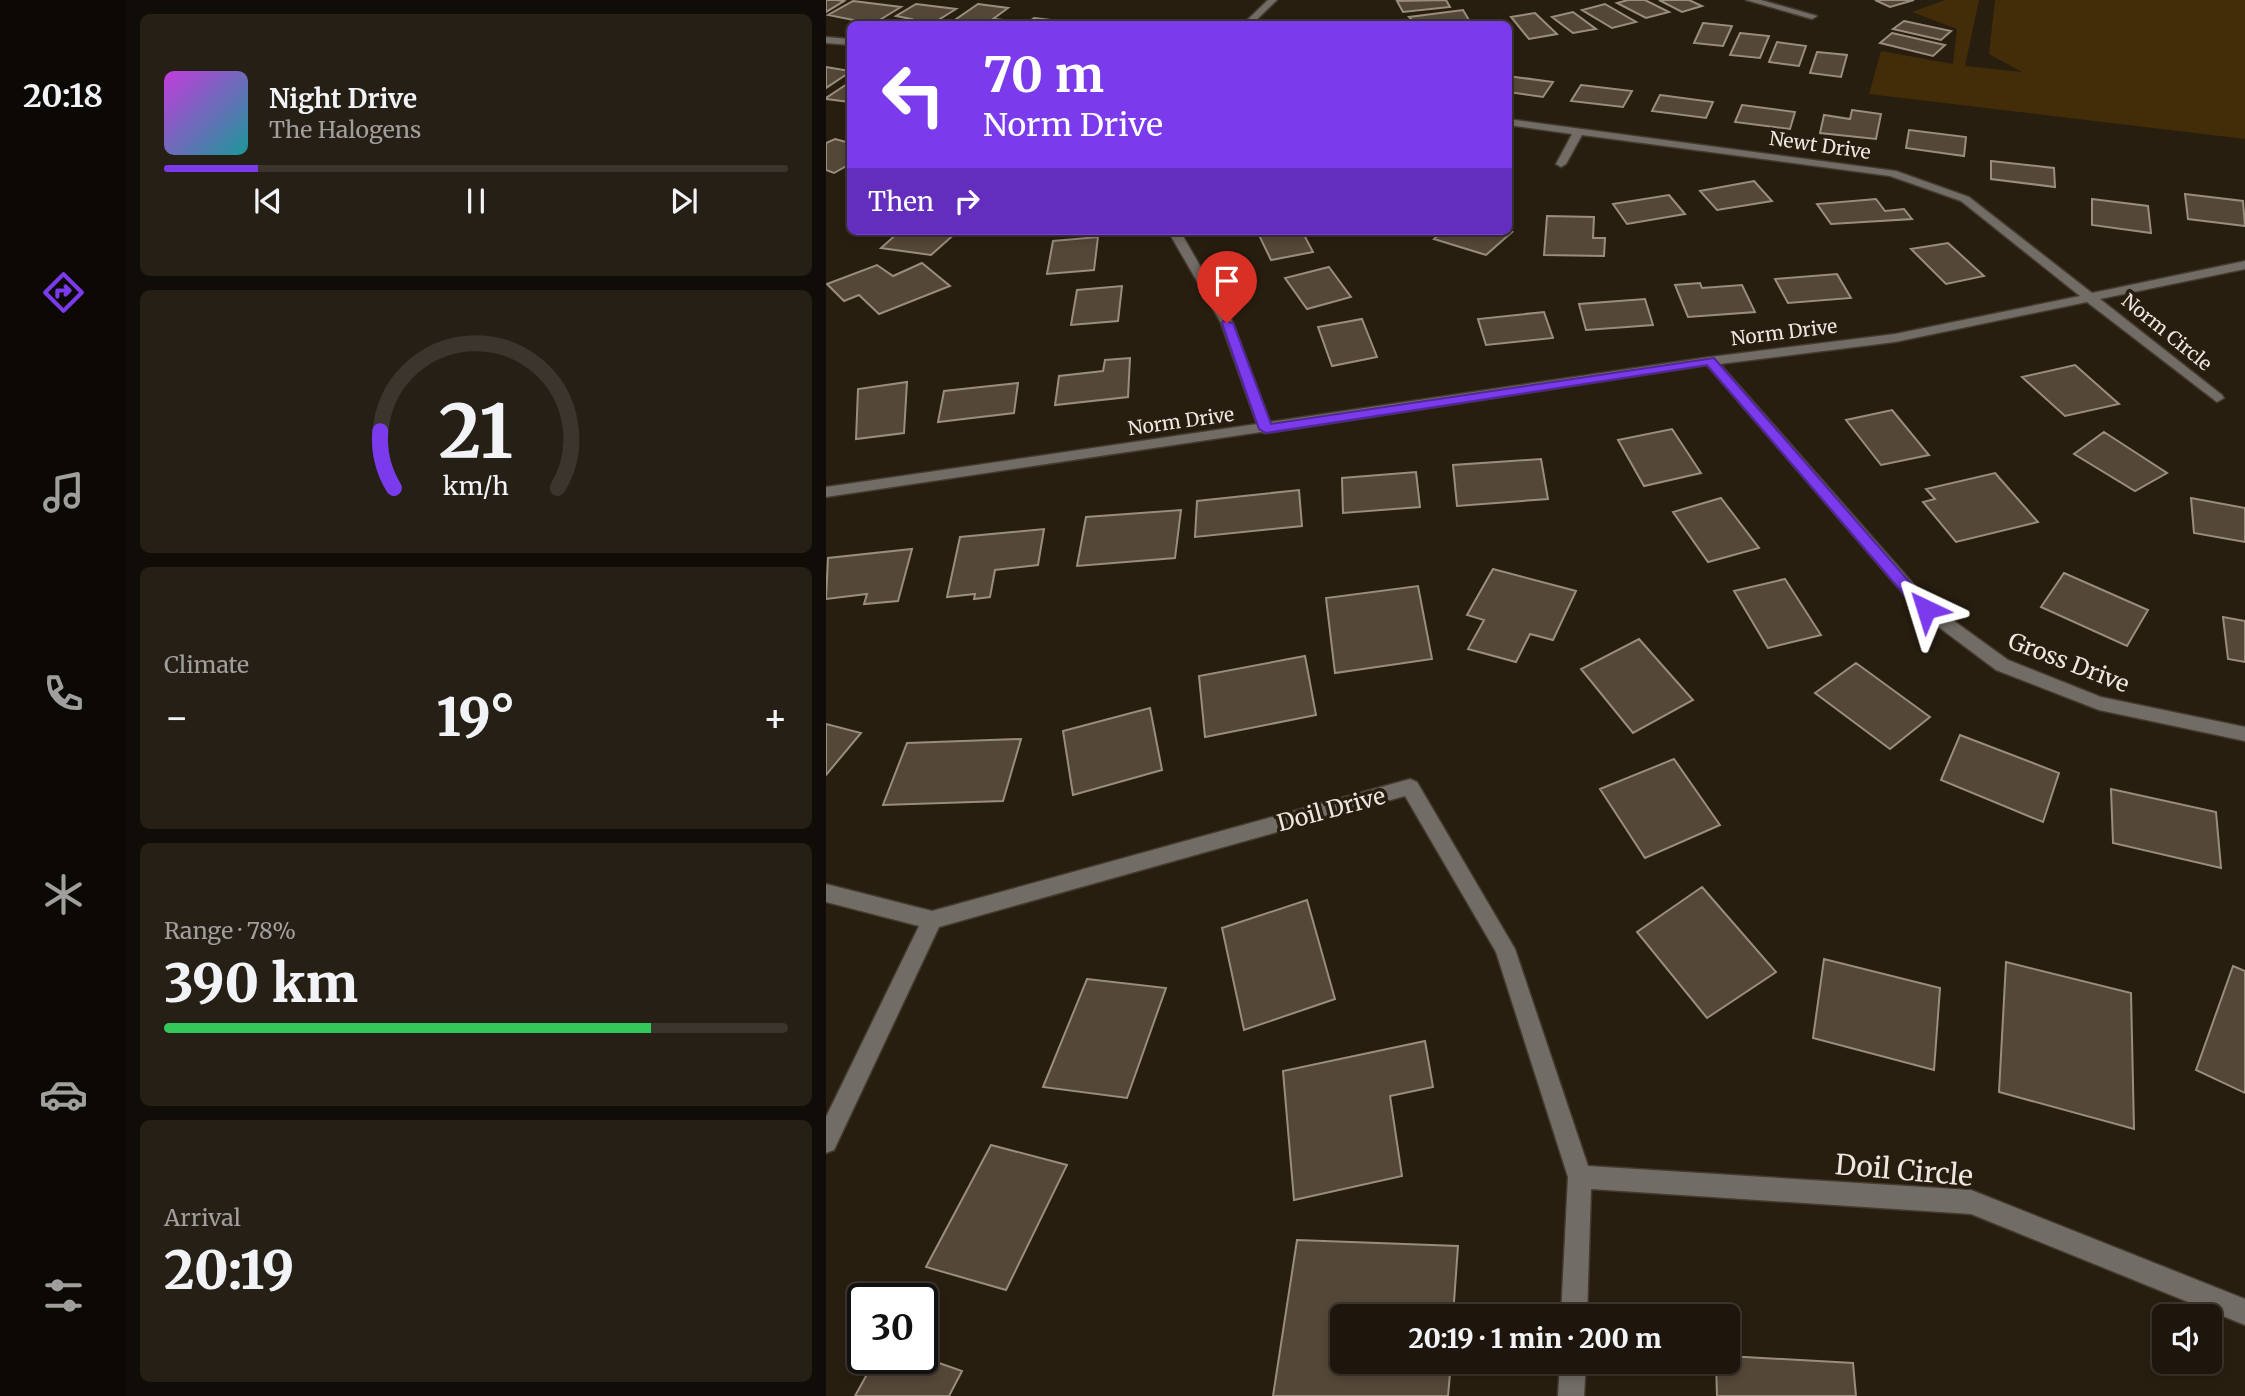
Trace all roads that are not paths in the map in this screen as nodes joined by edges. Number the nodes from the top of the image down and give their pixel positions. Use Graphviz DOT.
graph roads {
  1 [pos="1273,0"];
  2 [pos="1750,0"];
  3 [pos="1812,16"];
  4 [pos="1250,21"];
  5 [pos="826,40"];
  6 [pos="847,42"];
  7 [pos="1512,123"];
  8 [pos="1579,131"];
  9 [pos="1561,164"];
  10 [pos="1176,235"];
  11 [pos="2245,265"];
  12 [pos="2092,296"];
  13 [pos="1710,360"];
  14 [pos="2217,398"];
  15 [pos="1266,429"];
  16 [pos="826,492"];
  17 [pos="2245,734"];
  18 [pos="826,893"];
  19 [pos="932,920"];
  20 [pos="826,1142"];
  21 [pos="1580,1177"];
  22 [pos="1575,1304"];
  23 [pos="2245,1312"];
  24 [pos="1572,1374"];
  25 [pos="1571,1396"];
  1 -- 4 [label="street"];
  2 -- 3 [label="street"];
  5 -- 6 [label="street"];
  7 -- 8 [label="street, Newt Drive"];
  8 -- 9 [label="street"];
  8 -- 12 [label="street, Newt Drive"];
  10 -- 15 [label="street"];
  11 -- 12 [label="street, Norm Drive"];
  12 -- 13 [label="street, Norm Drive"];
  12 -- 14 [label="street, Norm Circle"];
  13 -- 15 [label="street, Norm Drive"];
  13 -- 17 [label="street, Gross Drive"];
  15 -- 16 [label="street, Norm Drive"];
  18 -- 19 [label="street, Doil Drive"];
  19 -- 20 [label="street"];
  19 -- 21 [label="street, Doil Drive"];
  21 -- 22 [label="street, Doil Drive"];
  21 -- 23 [label="street, Doil Circle"];
  24 -- 25 [label="street"];
}
